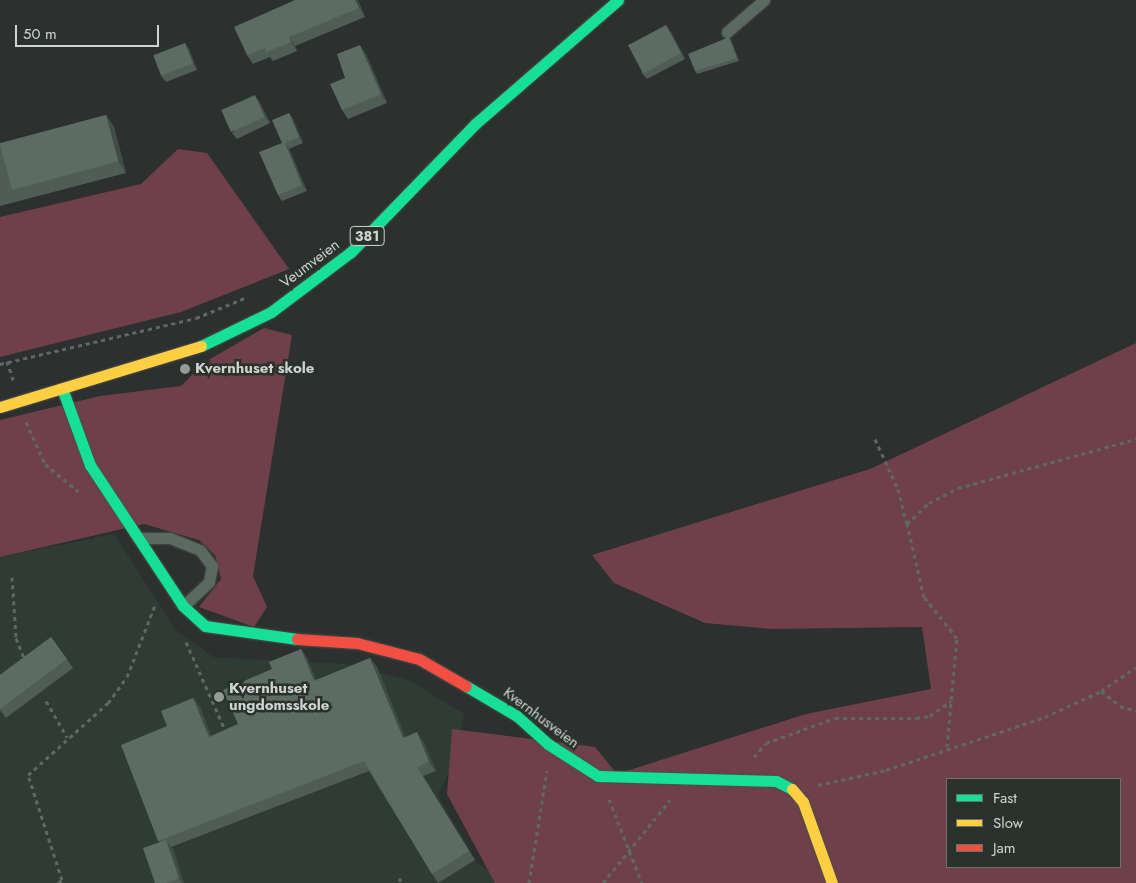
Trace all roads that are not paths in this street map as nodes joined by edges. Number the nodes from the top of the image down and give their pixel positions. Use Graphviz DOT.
graph roads {
  1 [pos="618,0"];
  2 [pos="764,0"];
  3 [pos="727,32"];
  4 [pos="63,391"];
  5 [pos="0,407"];
  6 [pos="135,538"];
  7 [pos="183,606"];
  8 [pos="832,883"];
  1 -- 4 [label="street, Veumveien / 381"];
  2 -- 3 [label="lane"];
  4 -- 5 [label="street, Veumveien / 381"];
  4 -- 6 [label="street, Kvernhusveien"];
  6 -- 7 [label="street, Kvernhusveien"];
  6 -- 7 [label="lane"];
  7 -- 8 [label="street, Kvernhusveien"];
}
